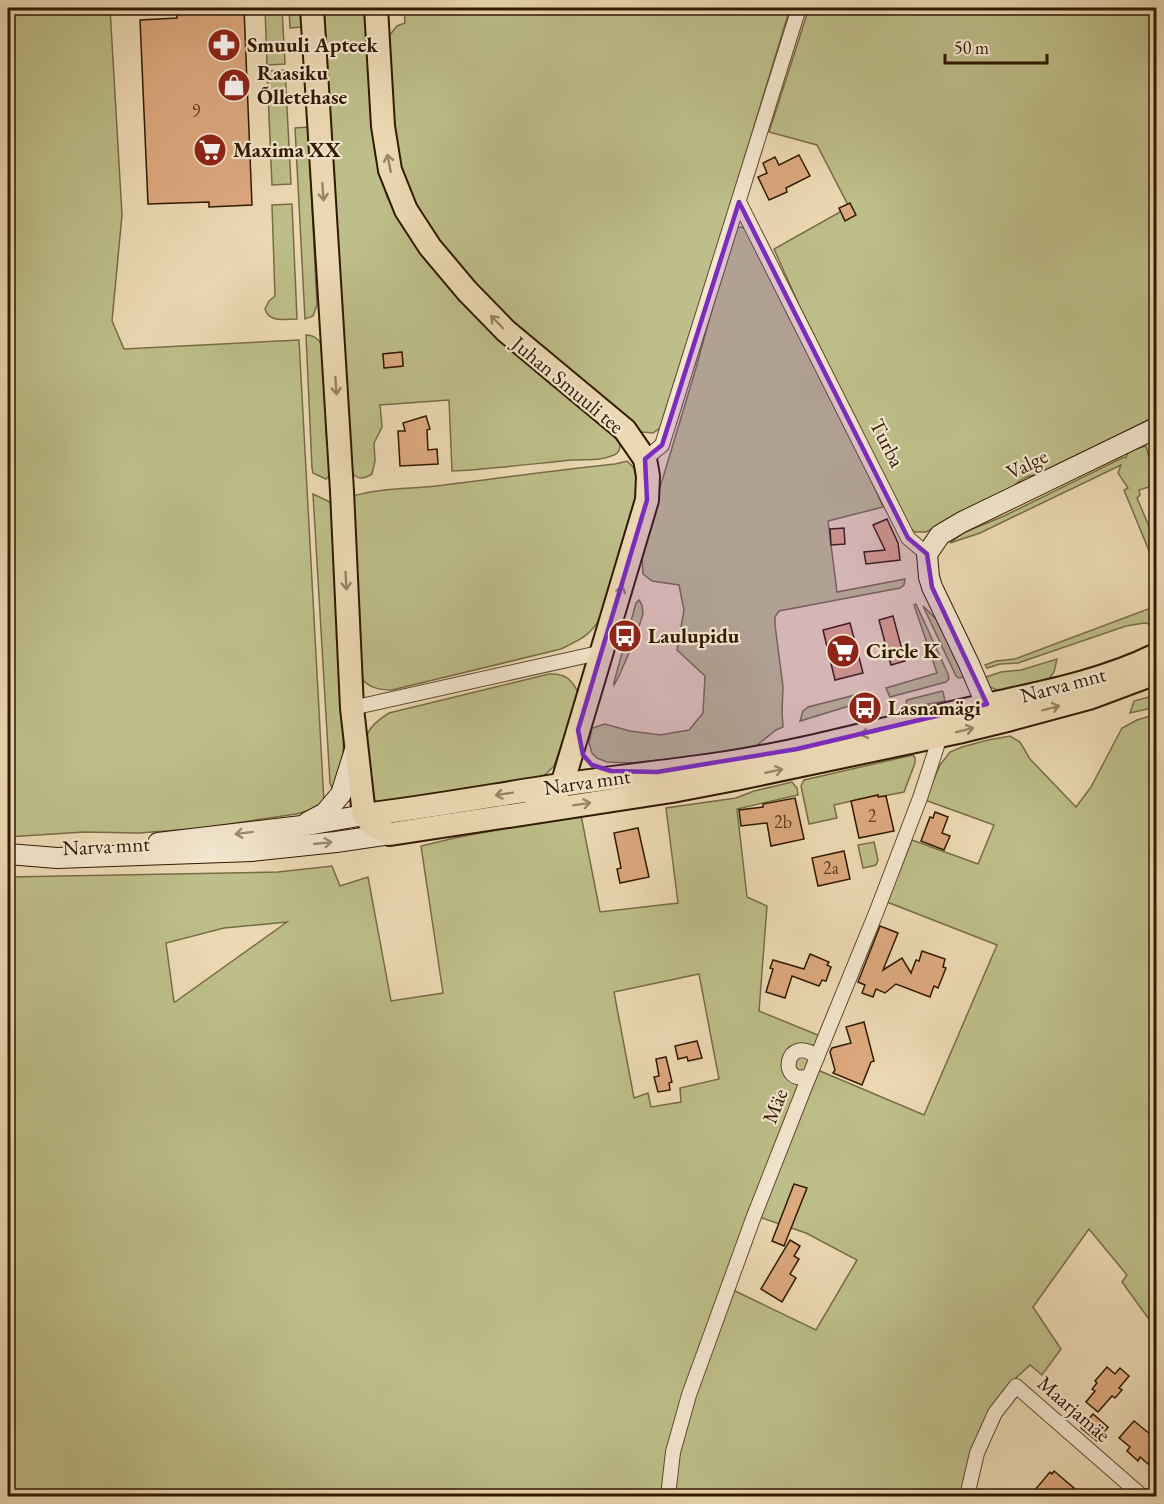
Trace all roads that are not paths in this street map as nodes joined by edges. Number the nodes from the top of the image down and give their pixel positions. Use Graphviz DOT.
graph roads {
  1 [pos="312,8"];
  2 [pos="376,8"];
  3 [pos="799,8"];
  4 [pos="739,202"];
  5 [pos="1156,428"];
  6 [pos="645,459"];
  7 [pos="927,554"];
  8 [pos="603,652"];
  9 [pos="1156,655"];
  10 [pos="1156,673"];
  11 [pos="352,708"];
  12 [pos="991,714"];
  13 [pos="933,727"];
  14 [pos="578,730"];
  15 [pos="356,747"];
  16 [pos="657,772"];
  17 [pos="562,785"];
  18 [pos="524,813"];
  19 [pos="364,815"];
  20 [pos="302,826"];
  21 [pos="390,834"];
  22 [pos="8,853"];
  23 [pos="818,1057"];
  24 [pos="809,1076"];
  25 [pos="668,1497"];
  26 [pos="967,1497"];
  27 [pos="1142,1497"];
  1 -- 11 [label="main road, one-way"];
  6 -- 2 [label="main road, Juhan Smuuli tee, one-way"];
  3 -- 4 [label="street"];
  4 -- 6 [label="street"];
  4 -- 7 [label="street, Turba"];
  5 -- 7 [label="main road, Valge"];
  8 -- 6 [label="main road, Juhan Smuuli tee, one-way"];
  7 -- 12 [label="main road"];
  8 -- 11 [label="street"];
  8 -- 14 [label="main road, Juhan Smuuli tee"];
  9 -- 12 [label="main road, Narva mnt"];
  12 -- 10 [label="main road, Narva mnt, one-way"];
  11 -- 15 [label="main road"];
  12 -- 13 [label="main road, Narva mnt"];
  13 -- 16 [label="main road, Narva mnt, one-way"];
  18 -- 13 [label="main road, Narva mnt, one-way"];
  13 -- 23 [label="street, Mäe"];
  14 -- 16 [label="main road"];
  14 -- 17 [label="main road, Juhan Smuuli tee"];
  15 -- 19 [label="main road"];
  15 -- 20 [label="main road"];
  16 -- 17 [label="main road, Narva mnt"];
  17 -- 18 [label="main road"];
  17 -- 19 [label="main road, Narva mnt, one-way"];
  18 -- 21 [label="main road, Narva mnt"];
  19 -- 20 [label="main road, Narva mnt"];
  19 -- 21 [label="main road"];
  20 -- 22 [label="main road, Narva mnt, one-way"];
  22 -- 21 [label="main road, Narva mnt, one-way"];
  23 -- 24 [label="street, Mäe"];
  23 -- 24 [label="street"];
  24 -- 25 [label="street, Mäe"];
  26 -- 27 [label="street, Maarjamäe"];
}
